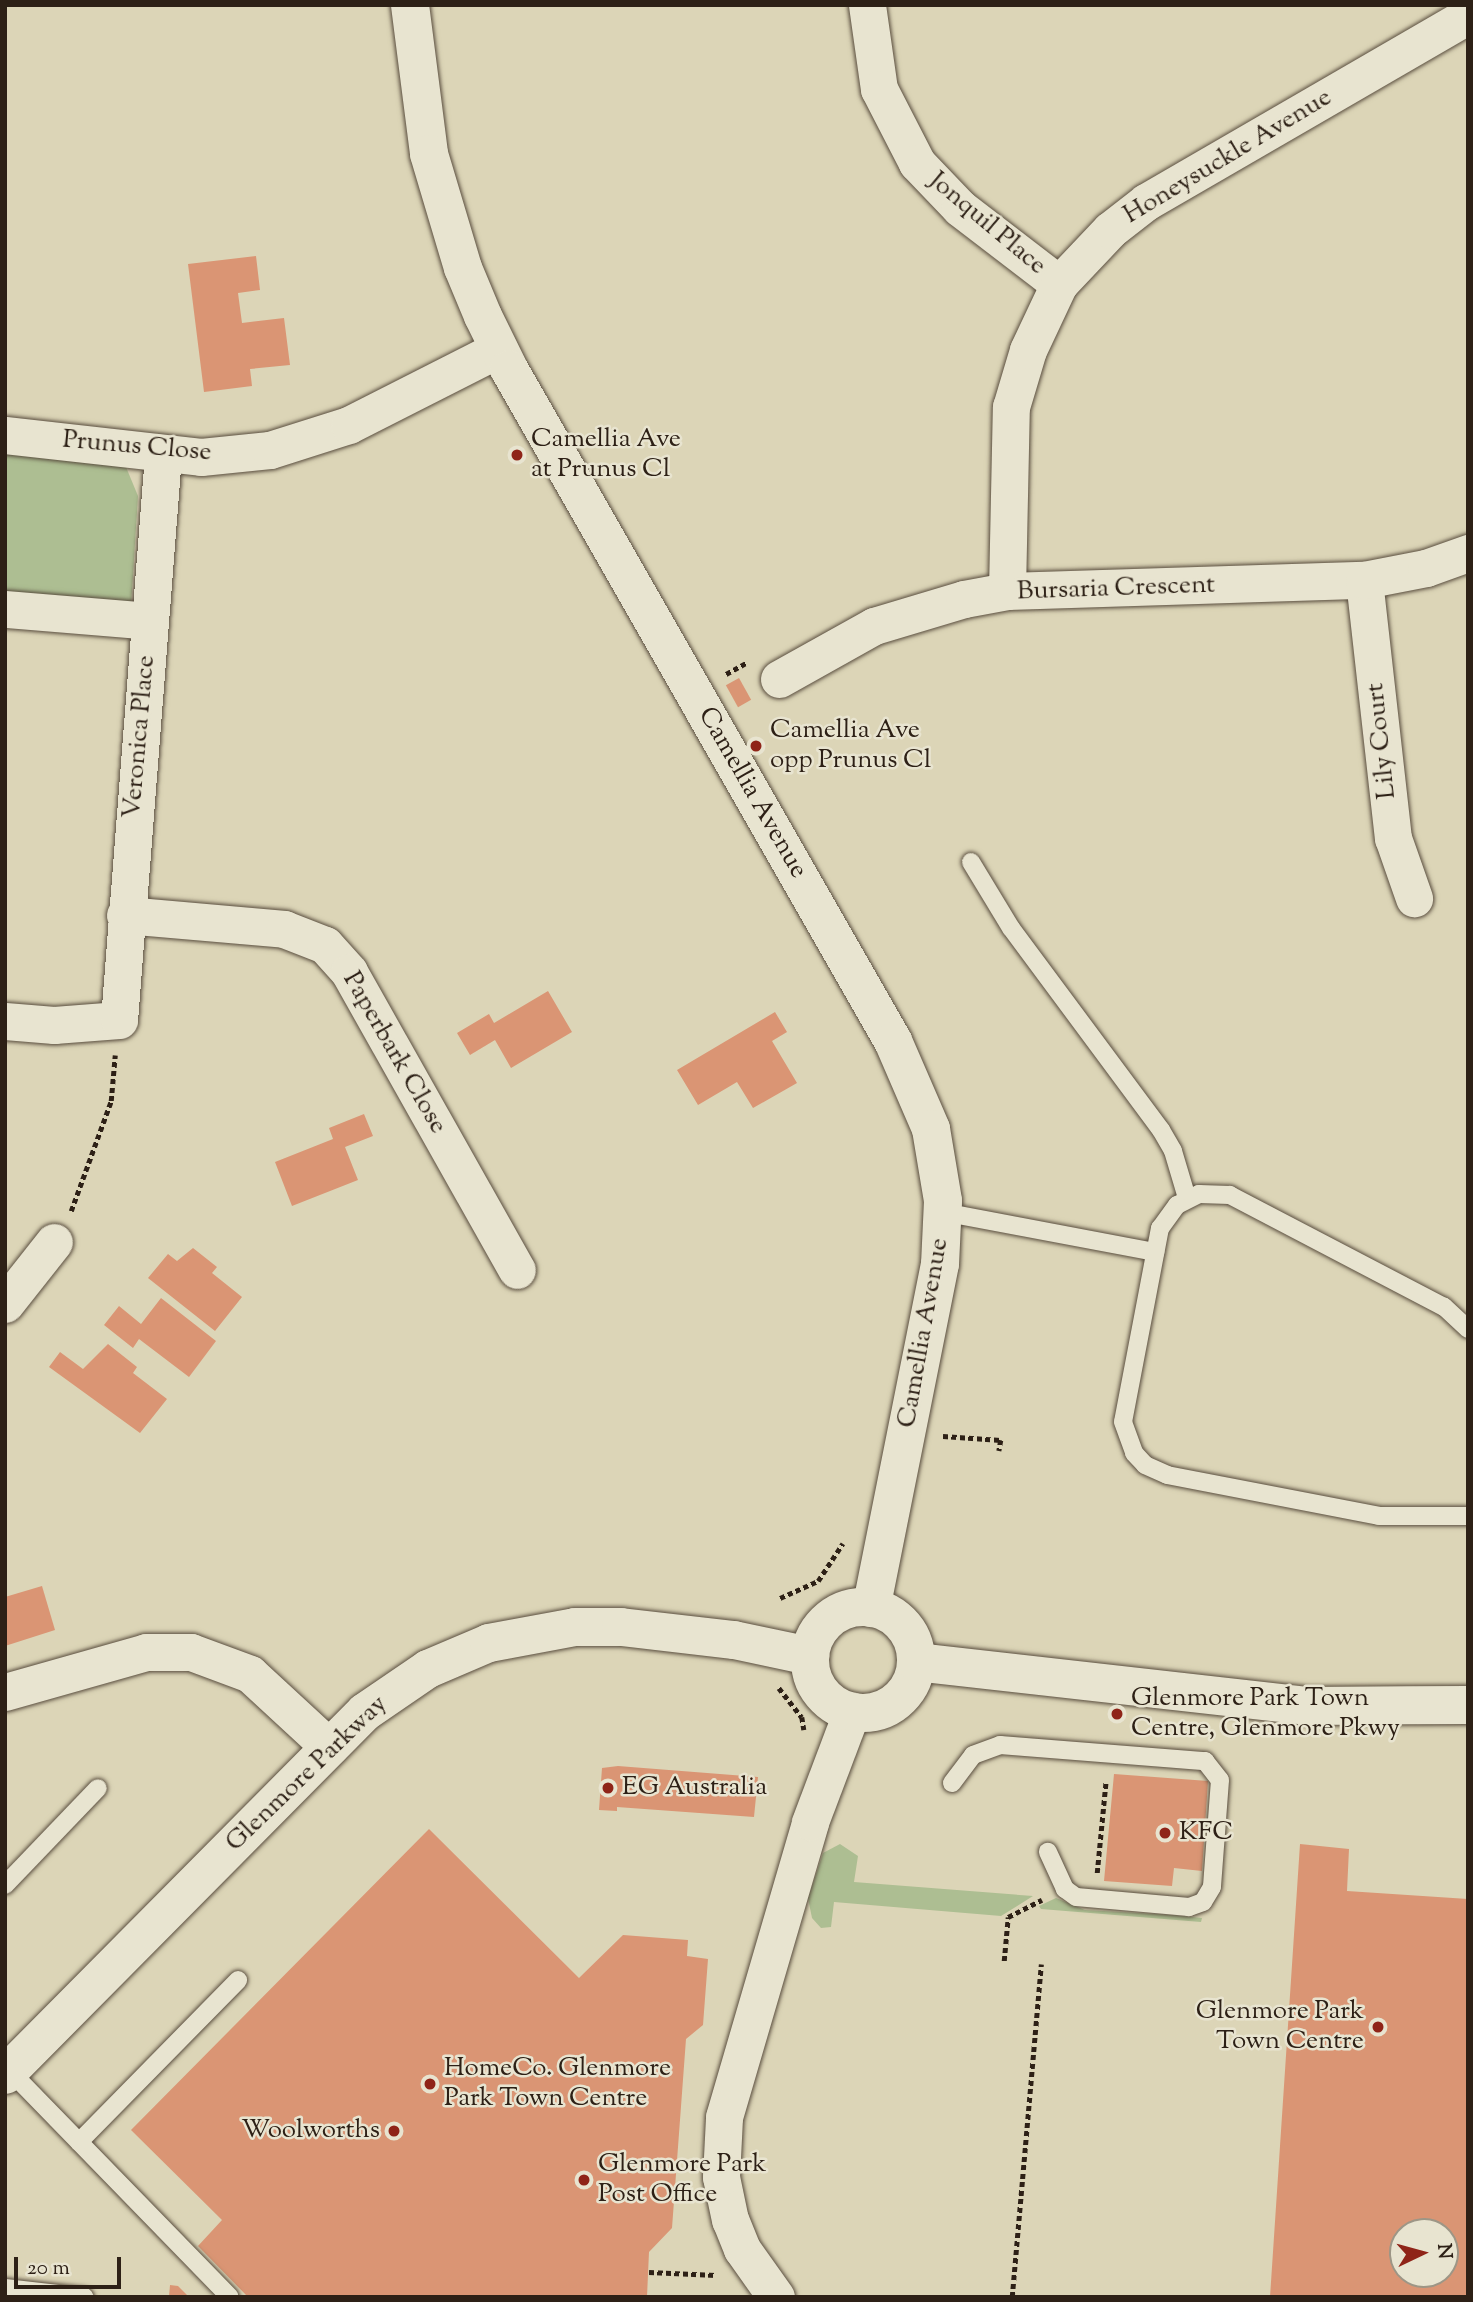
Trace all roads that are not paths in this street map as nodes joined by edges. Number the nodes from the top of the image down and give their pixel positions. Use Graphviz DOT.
graph roads {
  1 [pos="410,5"];
  2 [pos="867,5"];
  3 [pos="1468,15"];
  4 [pos="1059,284"];
  5 [pos="499,349"];
  6 [pos="5,435"];
  7 [pos="163,454"];
  8 [pos="1468,553"];
  9 [pos="1364,580"];
  10 [pos="1007,591"];
  11 [pos="5,609"];
  12 [pos="150,621"];
  13 [pos="767,668"];
  14 [pos="971,862"];
  15 [pos="1414,898"];
  16 [pos="124,915"];
  17 [pos="5,1021"];
  18 [pos="1187,1198"];
  19 [pos="943,1212"];
  20 [pos="54,1242"];
  21 [pos="1155,1252"];
  22 [pos="517,1270"];
  23 [pos="5,1304"];
  24 [pos="1468,1329"];
  25 [pos="1468,1516"];
  26 [pos="871,1608"];
  27 [pos="810,1656"];
  28 [pos="916,1662"];
  29 [pos="5,1692"];
  30 [pos="1468,1705"];
  31 [pos="852,1711"];
  32 [pos="329,1747"];
  33 [pos="953,1783"];
  34 [pos="99,1788"];
  35 [pos="1048,1852"];
  36 [pos="5,1885"];
  37 [pos="238,1980"];
  38 [pos="7,2073"];
  39 [pos="79,2142"];
  40 [pos="5,2288"];
  41 [pos="84,2297"];
  42 [pos="230,2297"];
  43 [pos="776,2297"];
  1 -- 5 [label="main road, Camellia Avenue"];
  2 -- 4 [label="street, Jonquil Place"];
  3 -- 4 [label="street, Honeysuckle Avenue"];
  4 -- 10 [label="street, Honeysuckle Avenue"];
  5 -- 7 [label="street, Prunus Close"];
  5 -- 19 [label="main road, Camellia Avenue"];
  6 -- 7 [label="street, Prunus Close"];
  7 -- 12 [label="street, Veronica Place"];
  8 -- 9 [label="street, Bursaria Crescent"];
  9 -- 10 [label="street, Bursaria Crescent"];
  9 -- 15 [label="street, Lily Court"];
  10 -- 13 [label="street, Bursaria Crescent"];
  11 -- 12 [label="street"];
  12 -- 16 [label="street, Veronica Place"];
  14 -- 18 [label="lane"];
  16 -- 17 [label="street, Veronica Place"];
  16 -- 22 [label="street, Paperbark Close"];
  18 -- 21 [label="lane"];
  18 -- 24 [label="lane"];
  19 -- 21 [label="lane"];
  19 -- 26 [label="main road, Camellia Avenue"];
  20 -- 23 [label="street"];
  21 -- 25 [label="lane"];
  26 -- 27 [label="main road"];
  26 -- 28 [label="main road"];
  27 -- 31 [label="main road"];
  27 -- 32 [label="main road, Glenmore Parkway"];
  28 -- 30 [label="main road"];
  28 -- 31 [label="main road"];
  29 -- 32 [label="street"];
  31 -- 43 [label="street"];
  32 -- 38 [label="main road, Glenmore Parkway"];
  33 -- 35 [label="lane"];
  34 -- 36 [label="lane"];
  37 -- 39 [label="lane"];
  38 -- 39 [label="lane"];
  39 -- 42 [label="lane"];
  40 -- 41 [label="lane"];
}
